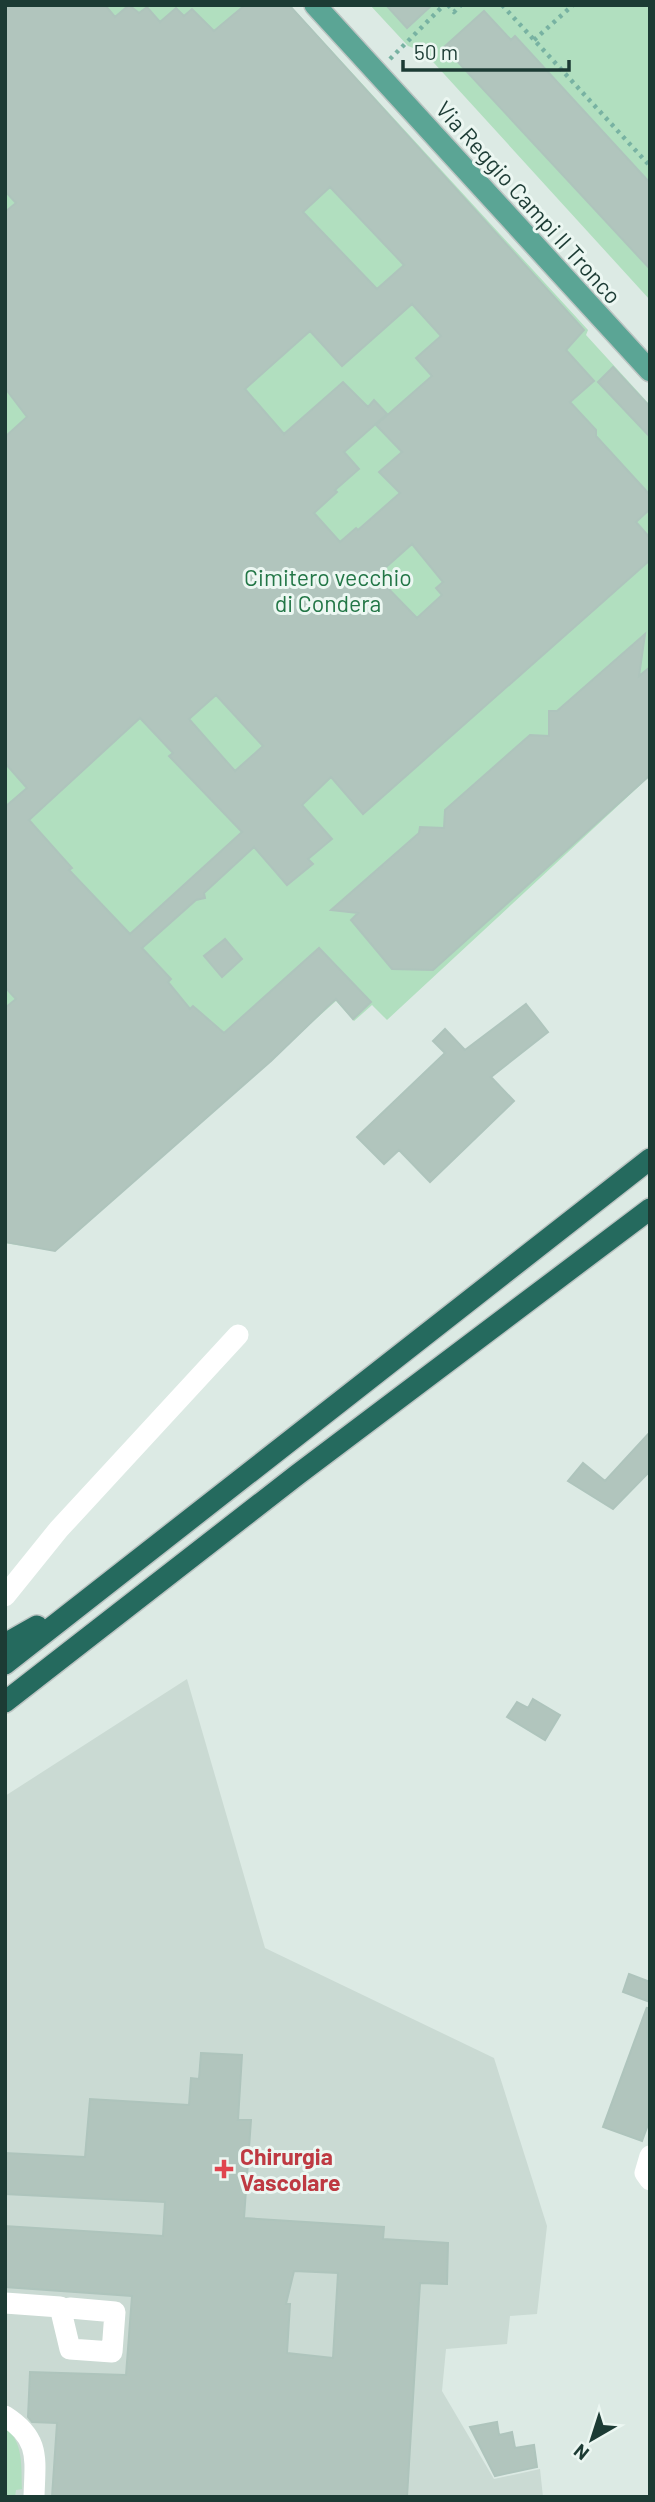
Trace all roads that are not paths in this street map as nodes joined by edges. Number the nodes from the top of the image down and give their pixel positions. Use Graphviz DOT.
graph roads {
  1 [pos="315,5"];
  2 [pos="650,371"];
  3 [pos="650,1159"];
  4 [pos="650,1209"];
  5 [pos="238,1335"];
  6 [pos="97,1593"];
  7 [pos="5,1596"];
  8 [pos="5,1644"];
  9 [pos="5,1664"];
  10 [pos="5,1702"];
  11 [pos="650,2156"];
  12 [pos="650,2180"];
  13 [pos="5,2303"];
  14 [pos="70,2308"];
  15 [pos="5,2416"];
  16 [pos="34,2497"];
  1 -- 2 [label="main road, Via Reggio Campi II Tronco"];
  3 -- 6 [label="highway"];
  4 -- 10 [label="highway"];
  5 -- 7 [label="lane"];
  6 -- 8 [label="highway"];
  6 -- 9 [label="highway"];
  11 -- 12 [label="lane"];
  13 -- 14 [label="lane"];
  15 -- 16 [label="lane"];
}
